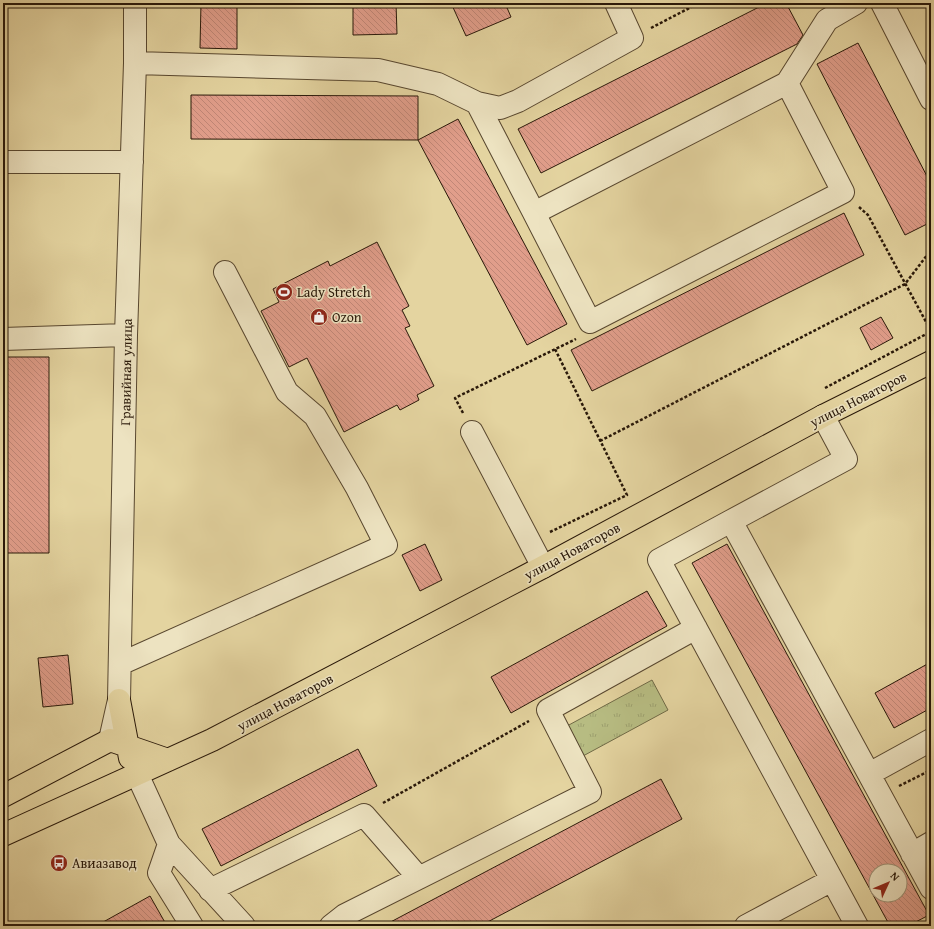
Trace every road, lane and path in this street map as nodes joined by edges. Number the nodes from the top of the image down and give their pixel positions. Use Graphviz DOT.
graph roads {
  1 [pos="135,3"];
  2 [pos="616,3"];
  3 [pos="699,3"];
  4 [pos="856,3"];
  5 [pos="882,3"];
  6 [pos="632,38"];
  7 [pos="135,63"];
  8 [pos="787,83"];
  9 [pos="931,99"];
  10 [pos="477,103"];
  11 [pos="3,162"];
  12 [pos="132,162"];
  13 [pos="843,192"];
  14 [pos="534,214"];
  15 [pos="931,250"];
  16 [pos="225,272"];
  17 [pos="904,284"];
  18 [pos="931,331"];
  19 [pos="126,335"];
  20 [pos="3,339"];
  21 [pos="931,362"];
  22 [pos="823,416"];
  23 [pos="472,432"];
  24 [pos="600,441"];
  25 [pos="732,521"];
  26 [pos="530,542"];
  27 [pos="543,567"];
  28 [pos="696,628"];
  29 [pos="120,664"];
  30 [pos="119,700"];
  31 [pos="548,710"];
  32 [pos="110,740"];
  33 [pos="931,740"];
  34 [pos="168,760"];
  35 [pos="931,770"];
  36 [pos="137,774"];
  37 [pos="869,774"];
  38 [pos="112,785"];
  39 [pos="3,796"];
  40 [pos="881,796"];
  41 [pos="364,814"];
  42 [pos="3,835"];
  43 [pos="931,843"];
  44 [pos="169,844"];
  45 [pos="912,854"];
  46 [pos="419,878"];
  47 [pos="832,880"];
  48 [pos="931,888"];
  49 [pos="210,890"];
  50 [pos="192,926"];
  51 [pos="244,926"];
  52 [pos="331,926"];
  53 [pos="746,926"];
  54 [pos="857,926"];
  1 -- 7 [label="street, Гравийная улица"];
  2 -- 6 [label="street"];
  3 -- 6 [label="path"];
  4 -- 8 [label="street"];
  5 -- 9 [label="street"];
  6 -- 10 [label="street"];
  7 -- 10 [label="street"];
  7 -- 12 [label="street, Гравийная улица"];
  8 -- 13 [label="street"];
  8 -- 14 [label="street"];
  10 -- 14 [label="street"];
  11 -- 12 [label="street"];
  12 -- 19 [label="street, Гравийная улица"];
  13 -- 14 [label="street"];
  13 -- 17 [label="path"];
  15 -- 17 [label="path"];
  16 -- 29 [label="street"];
  17 -- 18 [label="path"];
  17 -- 24 [label="path"];
  19 -- 20 [label="street"];
  19 -- 29 [label="street, Гравийная улица"];
  21 -- 22 [label="main road, улица Новаторов"];
  22 -- 25 [label="street"];
  22 -- 27 [label="main road, улица Новаторов"];
  23 -- 24 [label="path"];
  23 -- 26 [label="street"];
  24 -- 26 [label="path"];
  25 -- 28 [label="street"];
  25 -- 37 [label="street"];
  26 -- 27 [label="street"];
  27 -- 34 [label="main road, улица Новаторов"];
  28 -- 31 [label="street"];
  28 -- 47 [label="street"];
  29 -- 30 [label="street, Гравийная улица"];
  30 -- 32 [label="street, Гравийная улица"];
  30 -- 38 [label="main road"];
  31 -- 41 [label="path"];
  31 -- 46 [label="street"];
  32 -- 34 [label="main road"];
  32 -- 39 [label="main road"];
  33 -- 37 [label="street"];
  34 -- 36 [label="main road, улица Новаторов"];
  35 -- 40 [label="path"];
  36 -- 38 [label="main road, улица Новаторов"];
  36 -- 44 [label="street"];
  37 -- 40 [label="street"];
  38 -- 42 [label="main road, улица Новаторов"];
  40 -- 45 [label="street"];
  41 -- 46 [label="street"];
  41 -- 49 [label="street"];
  43 -- 45 [label="street"];
  44 -- 49 [label="street"];
  44 -- 50 [label="street"];
  45 -- 48 [label="street"];
  46 -- 52 [label="street"];
  47 -- 53 [label="street"];
  47 -- 54 [label="street"];
  49 -- 51 [label="street"];
}
